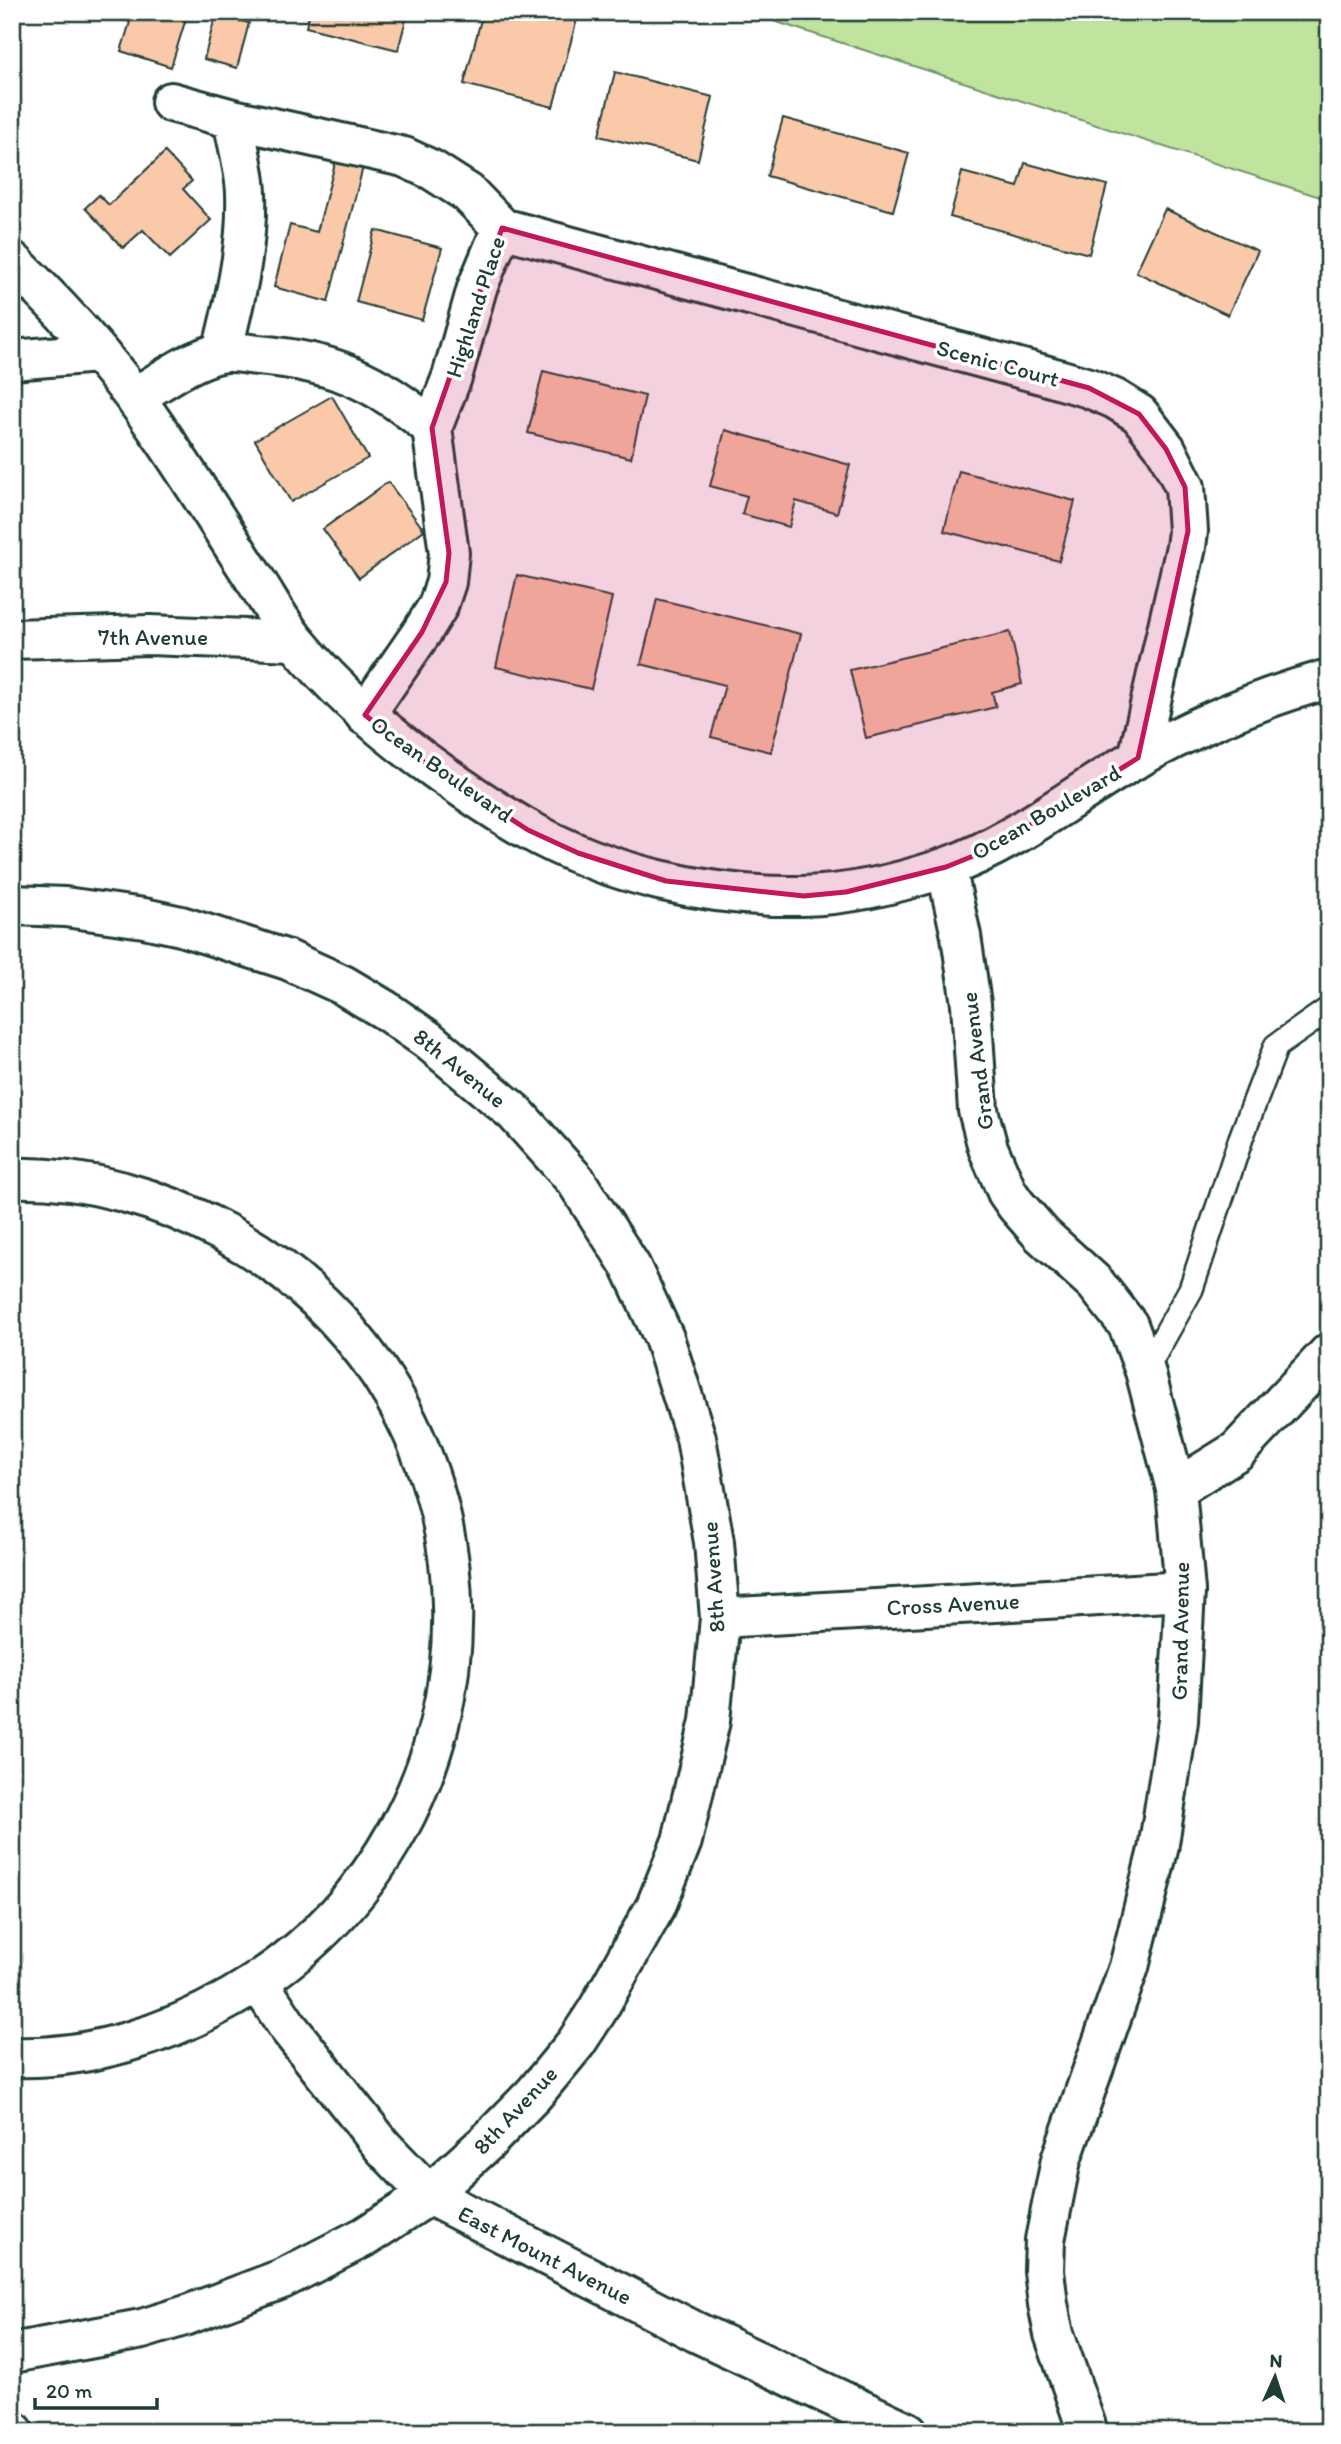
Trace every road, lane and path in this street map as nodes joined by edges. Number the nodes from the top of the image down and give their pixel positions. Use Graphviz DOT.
graph roads {
  1 [pos="171,102"];
  2 [pos="233,119"];
  3 [pos="502,228"];
  4 [pos="12,261"];
  5 [pos="222,352"];
  6 [pos="98,353"];
  7 [pos="12,360"];
  8 [pos="135,397"];
  9 [pos="432,428"];
  10 [pos="12,639"];
  11 [pos="294,640"];
  12 [pos="1329,679"];
  13 [pos="365,715"];
  14 [pos="1138,758"];
  15 [pos="946,867"];
  16 [pos="12,905"];
  17 [pos="1329,1009"];
  18 [pos="12,1178"];
  19 [pos="1329,1353"];
  20 [pos="1145,1371"];
  21 [pos="1176,1489"];
  22 [pos="1185,1591"];
  23 [pos="720,1618"];
  24 [pos="259,1983"];
  25 [pos="12,2057"];
  26 [pos="429,2195"];
  27 [pos="12,2353"];
  28 [pos="908,2432"];
  29 [pos="1088,2432"];
  1 -- 2 [label="street, Highland Place"];
  2 -- 3 [label="street, Highland Place"];
  2 -- 5 [label="street"];
  3 -- 9 [label="street, Highland Place"];
  3 -- 14 [label="street, Scenic Court"];
  4 -- 6 [label="street, Ocean Boulevard"];
  5 -- 8 [label="street"];
  5 -- 9 [label="street"];
  6 -- 7 [label="street"];
  6 -- 8 [label="street, Ocean Boulevard"];
  8 -- 11 [label="street, Ocean Boulevard"];
  9 -- 13 [label="street, Highland Place"];
  10 -- 11 [label="street, 7th Avenue"];
  11 -- 13 [label="street, Ocean Boulevard"];
  12 -- 14 [label="street, Ocean Boulevard"];
  13 -- 15 [label="street, Ocean Boulevard"];
  14 -- 15 [label="street, Ocean Boulevard"];
  15 -- 20 [label="street, Grand Avenue"];
  16 -- 23 [label="street, 8th Avenue"];
  17 -- 20 [label="lane"];
  18 -- 24 [label="street"];
  19 -- 21 [label="street"];
  20 -- 21 [label="street, Grand Avenue"];
  21 -- 22 [label="street, Grand Avenue"];
  22 -- 23 [label="street, Cross Avenue"];
  22 -- 29 [label="street, Grand Avenue"];
  23 -- 26 [label="street, 8th Avenue"];
  24 -- 25 [label="street"];
  24 -- 26 [label="street, East Mount Avenue"];
  26 -- 27 [label="street, 8th Avenue"];
  26 -- 28 [label="street, East Mount Avenue"];
}
